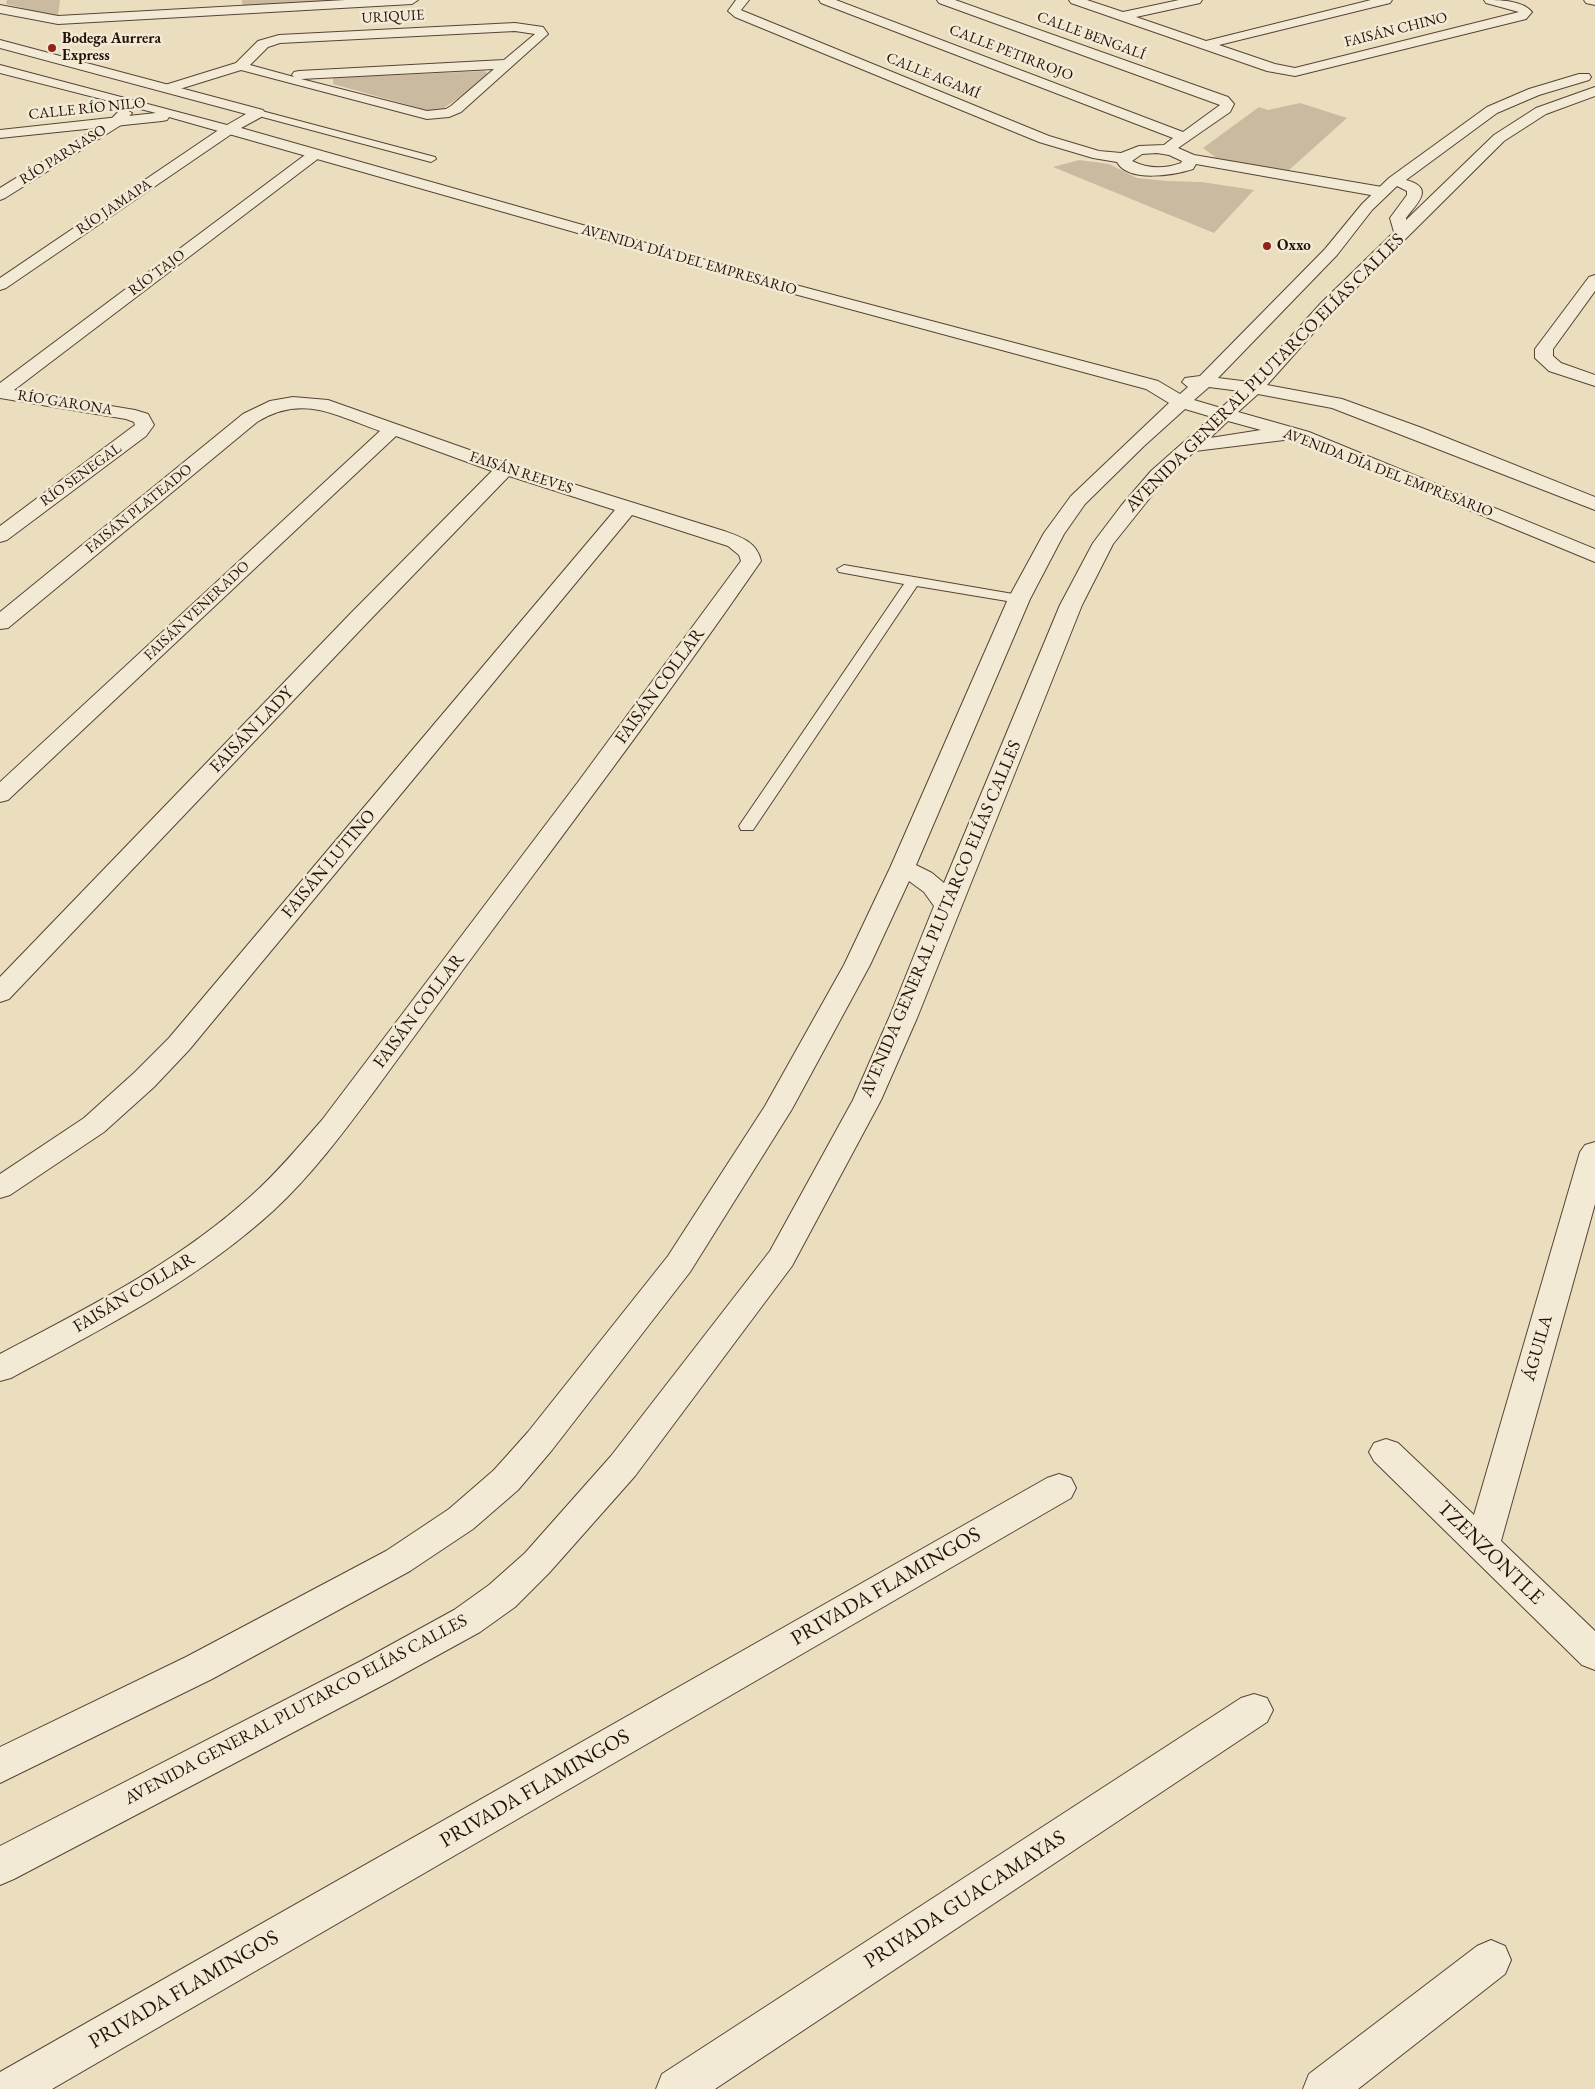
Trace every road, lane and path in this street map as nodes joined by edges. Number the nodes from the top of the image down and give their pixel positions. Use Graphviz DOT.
graph roads {
  1 [pos="412,0"];
  2 [pos="825,0"];
  3 [pos="943,0"];
  4 [pos="1075,0"];
  5 [pos="1196,0"];
  6 [pos="1386,0"];
  7 [pos="1490,0"];
  8 [pos="386,1"];
  9 [pos="739,5"];
  10 [pos="0,9"];
  11 [pos="1123,16"];
  12 [pos="0,44"];
  13 [pos="1205,45"];
  14 [pos="508,64"];
  15 [pos="241,66"];
  16 [pos="0,69"];
  17 [pos="266,74"];
  18 [pos="1595,75"];
  19 [pos="170,88"];
  20 [pos="1595,91"];
  21 [pos="194,95"];
  22 [pos="155,109"];
  23 [pos="258,113"];
  24 [pos="178,115"];
  25 [pos="120,118"];
  26 [pos="0,126"];
  27 [pos="228,130"];
  28 [pos="0,134"];
  29 [pos="1183,138"];
  30 [pos="1167,149"];
  31 [pos="314,154"];
  32 [pos="1124,158"];
  33 [pos="432,159"];
  34 [pos="1190,159"];
  35 [pos="1175,171"];
  36 [pos="1204,176"];
  37 [pos="1316,182"];
  38 [pos="1302,195"];
  39 [pos="0,196"];
  40 [pos="1373,196"];
  41 [pos="1403,234"];
  42 [pos="1595,280"];
  43 [pos="0,284"];
  44 [pos="1292,368"];
  45 [pos="1595,380"];
  46 [pos="1205,381"];
  47 [pos="1152,385"];
  48 [pos="1254,388"];
  49 [pos="0,392"];
  50 [pos="282,402"];
  51 [pos="1180,402"];
  52 [pos="1336,403"];
  53 [pos="129,414"];
  54 [pos="1225,414"];
  55 [pos="394,428"];
  56 [pos="1302,436"];
  57 [pos="1192,446"];
  58 [pos="505,469"];
  59 [pos="1595,504"];
  60 [pos="628,507"];
  61 [pos="0,536"];
  62 [pos="1595,556"];
  63 [pos="751,561"];
  64 [pos="844,569"];
  65 [pos="912,582"];
  66 [pos="1019,599"];
  67 [pos="0,623"];
  68 [pos="0,795"];
  69 [pos="747,826"];
  70 [pos="902,868"];
  71 [pos="947,906"];
  72 [pos="0,993"];
  73 [pos="1595,1152"];
  74 [pos="0,1188"];
  75 [pos="0,1369"];
  76 [pos="1386,1452"];
  77 [pos="1058,1488"];
  78 [pos="1482,1545"];
  79 [pos="1595,1654"];
  80 [pos="1254,1710"];
  81 [pos="2,1760"];
  82 [pos="0,1866"];
  83 [pos="1491,1960"];
  84 [pos="11,2089"];
  85 [pos="677,2089"];
  86 [pos="1324,2089"];
  1 -- 8 [label="street"];
  2 -- 29 [label="street, CALLE PETIRROJO"];
  3 -- 29 [label="street, CALLE BENGALÍ"];
  4 -- 11 [label="street"];
  5 -- 11 [label="street"];
  6 -- 13 [label="street"];
  7 -- 13 [label="street, FAISÁN CHINO"];
  8 -- 10 [label="street"];
  9 -- 32 [label="street, CALLE AGAMÍ"];
  11 -- 13 [label="street"];
  12 -- 19 [label="street"];
  14 -- 15 [label="street, URIQUIE"];
  14 -- 17 [label="street, URIQUIE"];
  14 -- 17 [label="street, URIQUIE"];
  15 -- 17 [label="street, URIQUIE"];
  15 -- 19 [label="street"];
  16 -- 22 [label="street, AVENIDA DÍA DEL EMPRESARIO"];
  17 -- 21 [label="street"];
  18 -- 40 [label="street, AVENIDA GENERAL PLUTARCO ELÍAS CALLES"];
  19 -- 21 [label="street"];
  20 -- 41 [label="street, AVENIDA GENERAL PLUTARCO ELÍAS CALLES"];
  21 -- 23 [label="street"];
  22 -- 24 [label="street, AVENIDA DÍA DEL EMPRESARIO"];
  22 -- 25 [label="street, CALLE RÍO NILO"];
  23 -- 27 [label="street"];
  23 -- 33 [label="lane"];
  24 -- 25 [label="street, CALLE RÍO NILO"];
  24 -- 27 [label="street, AVENIDA DÍA DEL EMPRESARIO"];
  25 -- 26 [label="street, CALLE RÍO NILO"];
  25 -- 28 [label="street, CALLE RÍO NILO"];
  25 -- 39 [label="street, RÍO PARNASO"];
  27 -- 31 [label="street, AVENIDA DÍA DEL EMPRESARIO"];
  27 -- 43 [label="street, RÍO JAMAPA"];
  29 -- 30 [label="street"];
  30 -- 32 [label="street"];
  30 -- 34 [label="street"];
  31 -- 47 [label="street, AVENIDA DÍA DEL EMPRESARIO"];
  31 -- 49 [label="street, RÍO TAJO"];
  32 -- 35 [label="street"];
  34 -- 35 [label="street"];
  34 -- 37 [label="street"];
  35 -- 36 [label="street"];
  37 -- 38 [label="street"];
  37 -- 40 [label="street"];
  40 -- 41 [label="street"];
  40 -- 46 [label="street, AVENIDA GENERAL PLUTARCO ELÍAS CALLES"];
  41 -- 44 [label="street, AVENIDA GENERAL PLUTARCO ELÍAS CALLES"];
  42 -- 45 [label="street"];
  44 -- 48 [label="street, AVENIDA GENERAL PLUTARCO ELÍAS CALLES"];
  44 -- 52 [label="street"];
  46 -- 47 [label="street, AVENIDA DÍA DEL EMPRESARIO"];
  46 -- 48 [label="street, AVENIDA DÍA DEL EMPRESARIO"];
  46 -- 51 [label="street, AVENIDA GENERAL PLUTARCO ELÍAS CALLES"];
  47 -- 51 [label="street, AVENIDA DÍA DEL EMPRESARIO"];
  48 -- 52 [label="street, AVENIDA DÍA DEL EMPRESARIO"];
  48 -- 54 [label="street, AVENIDA GENERAL PLUTARCO ELÍAS CALLES"];
  49 -- 53 [label="street, RÍO GARONA"];
  50 -- 55 [label="street, FAISÁN REEVES"];
  50 -- 67 [label="street, FAISÁN PLATEADO"];
  51 -- 54 [label="street, AVENIDA DÍA DEL EMPRESARIO"];
  51 -- 66 [label="street, AVENIDA GENERAL PLUTARCO ELÍAS CALLES"];
  52 -- 59 [label="street, AVENIDA DÍA DEL EMPRESARIO"];
  53 -- 61 [label="street, RÍO SENEGAL"];
  54 -- 56 [label="street, AVENIDA DÍA DEL EMPRESARIO"];
  54 -- 57 [label="street, AVENIDA GENERAL PLUTARCO ELÍAS CALLES"];
  55 -- 58 [label="street, FAISÁN REEVES"];
  55 -- 68 [label="street, FAISÁN VENERADO"];
  56 -- 57 [label="street"];
  56 -- 62 [label="street, AVENIDA DÍA DEL EMPRESARIO"];
  57 -- 71 [label="street, AVENIDA GENERAL PLUTARCO ELÍAS CALLES"];
  58 -- 60 [label="street, FAISÁN REEVES"];
  58 -- 72 [label="street, FAISÁN LADY"];
  60 -- 63 [label="street, FAISÁN REEVES"];
  60 -- 74 [label="street, FAISÁN LUTINO"];
  63 -- 75 [label="street, FAISÁN COLLAR"];
  64 -- 65 [label="lane"];
  65 -- 66 [label="lane"];
  65 -- 69 [label="lane"];
  66 -- 70 [label="street, AVENIDA GENERAL PLUTARCO ELÍAS CALLES"];
  70 -- 71 [label="street"];
  70 -- 81 [label="street, AVENIDA GENERAL PLUTARCO ELÍAS CALLES"];
  71 -- 82 [label="street, AVENIDA GENERAL PLUTARCO ELÍAS CALLES"];
  73 -- 78 [label="street, ÁGUILA"];
  76 -- 78 [label="street, TZENZONTLE"];
  77 -- 84 [label="street, PRIVADA FLAMINGOS"];
  78 -- 79 [label="street, TZENZONTLE"];
  80 -- 85 [label="street, PRIVADA GUACAMAYAS"];
  83 -- 86 [label="street"];
}
